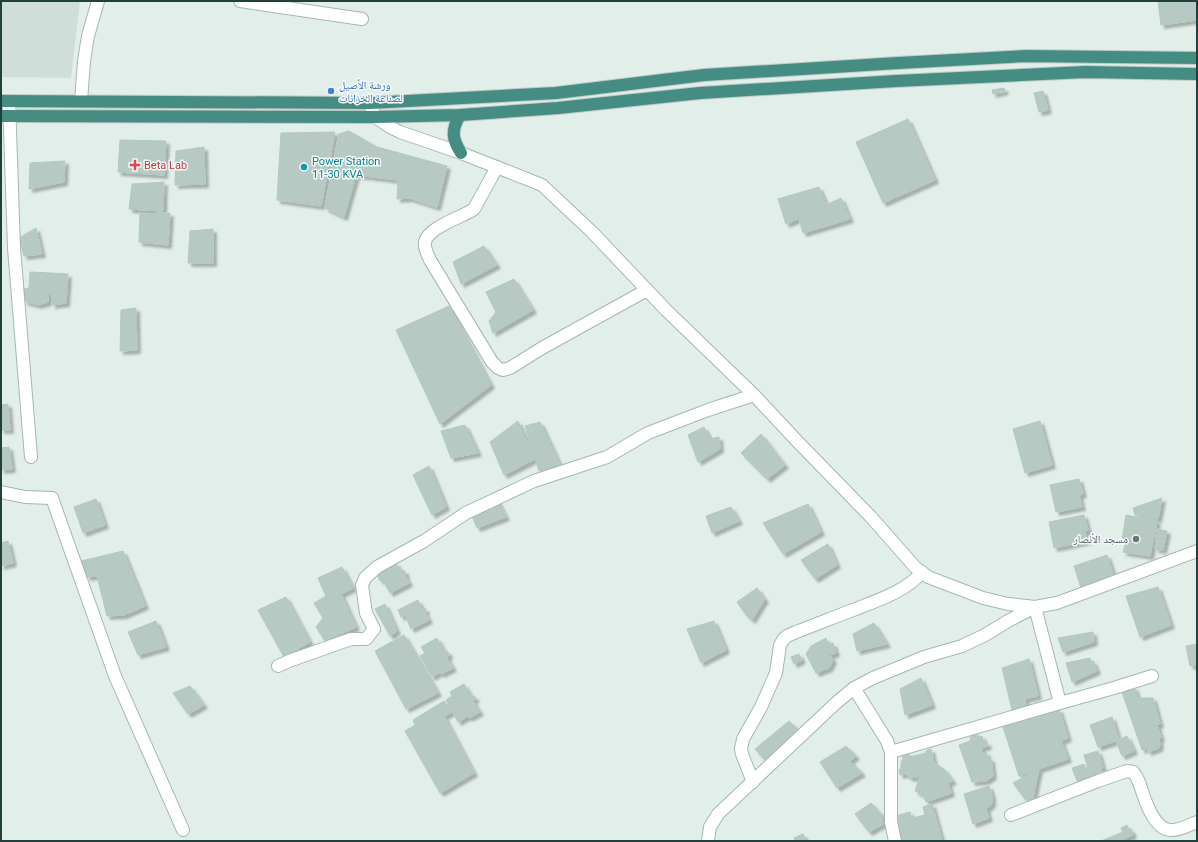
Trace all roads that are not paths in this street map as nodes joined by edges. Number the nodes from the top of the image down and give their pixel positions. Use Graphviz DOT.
graph roads {
  1 [pos="98,1"];
  2 [pos="240,1"];
  3 [pos="362,19"];
  4 [pos="1197,58"];
  5 [pos="1197,74"];
  6 [pos="5,101"];
  7 [pos="81,102"];
  8 [pos="370,103"];
  9 [pos="460,115"];
  10 [pos="5,116"];
  11 [pos="375,117"];
  12 [pos="461,153"];
  13 [pos="497,167"];
  14 [pos="647,290"];
  15 [pos="754,395"];
  16 [pos="31,457"];
  17 [pos="1,492"];
  18 [pos="1197,551"];
  19 [pos="922,572"];
  20 [pos="1035,607"];
  21 [pos="278,666"];
  22 [pos="1152,676"];
  23 [pos="854,688"];
  24 [pos="1060,703"];
  25 [pos="891,752"];
  26 [pos="753,782"];
  27 [pos="1010,815"];
  28 [pos="1197,822"];
  29 [pos="183,830"];
  30 [pos="708,841"];
  31 [pos="895,841"];
  1 -- 7 [label="street"];
  2 -- 3 [label="street"];
  4 -- 8 [label="highway"];
  5 -- 9 [label="highway"];
  6 -- 7 [label="highway"];
  6 -- 10 [label="street"];
  7 -- 8 [label="highway"];
  8 -- 11 [label="street"];
  9 -- 11 [label="highway"];
  9 -- 12 [label="highway"];
  10 -- 11 [label="highway"];
  10 -- 16 [label="street"];
  11 -- 12 [label="street"];
  12 -- 13 [label="street"];
  13 -- 14 [label="street"];
  13 -- 14 [label="street"];
  14 -- 15 [label="street"];
  15 -- 19 [label="street"];
  15 -- 21 [label="street"];
  17 -- 29 [label="street"];
  18 -- 20 [label="street"];
  19 -- 20 [label="street"];
  19 -- 26 [label="street"];
  20 -- 23 [label="street"];
  20 -- 24 [label="street"];
  22 -- 24 [label="street"];
  23 -- 25 [label="street"];
  23 -- 26 [label="street"];
  24 -- 25 [label="street"];
  25 -- 31 [label="street"];
  26 -- 30 [label="street"];
  27 -- 28 [label="street"];
}
